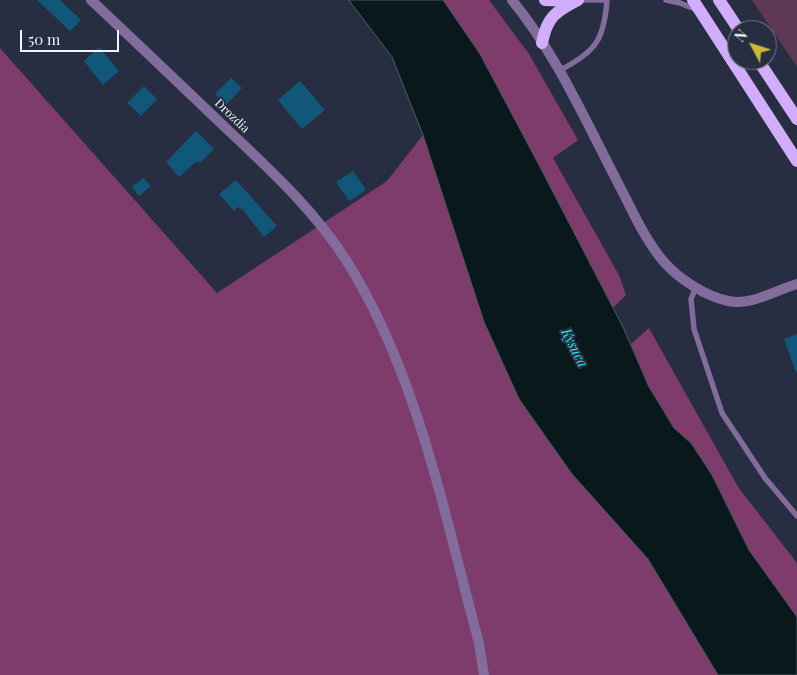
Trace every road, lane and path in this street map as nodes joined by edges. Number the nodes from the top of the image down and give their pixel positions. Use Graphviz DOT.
graph roads {
  1 [pos="91,0"];
  2 [pos="512,0"];
  3 [pos="546,0"];
  4 [pos="577,0"];
  5 [pos="605,0"];
  6 [pos="666,0"];
  7 [pos="693,0"];
  8 [pos="719,0"];
  9 [pos="700,12"];
  10 [pos="732,20"];
  11 [pos="542,43"];
  12 [pos="765,70"];
  13 [pos="559,71"];
  14 [pos="797,119"];
  15 [pos="797,162"];
  16 [pos="797,284"];
  17 [pos="696,287"];
  18 [pos="797,516"];
  19 [pos="484,675"];
  1 -- 19 [label="street, Drozdia"];
  2 -- 11 [label="street"];
  3 -- 4 [label="main road"];
  4 -- 5 [label="lane"];
  4 -- 11 [label="main road"];
  5 -- 13 [label="lane"];
  6 -- 9 [label="lane"];
  7 -- 9 [label="main road"];
  8 -- 10 [label="main road"];
  9 -- 15 [label="main road"];
  11 -- 13 [label="street"];
  12 -- 14 [label="main road"];
  13 -- 17 [label="street"];
  16 -- 17 [label="street"];
  17 -- 18 [label="lane"];
}
